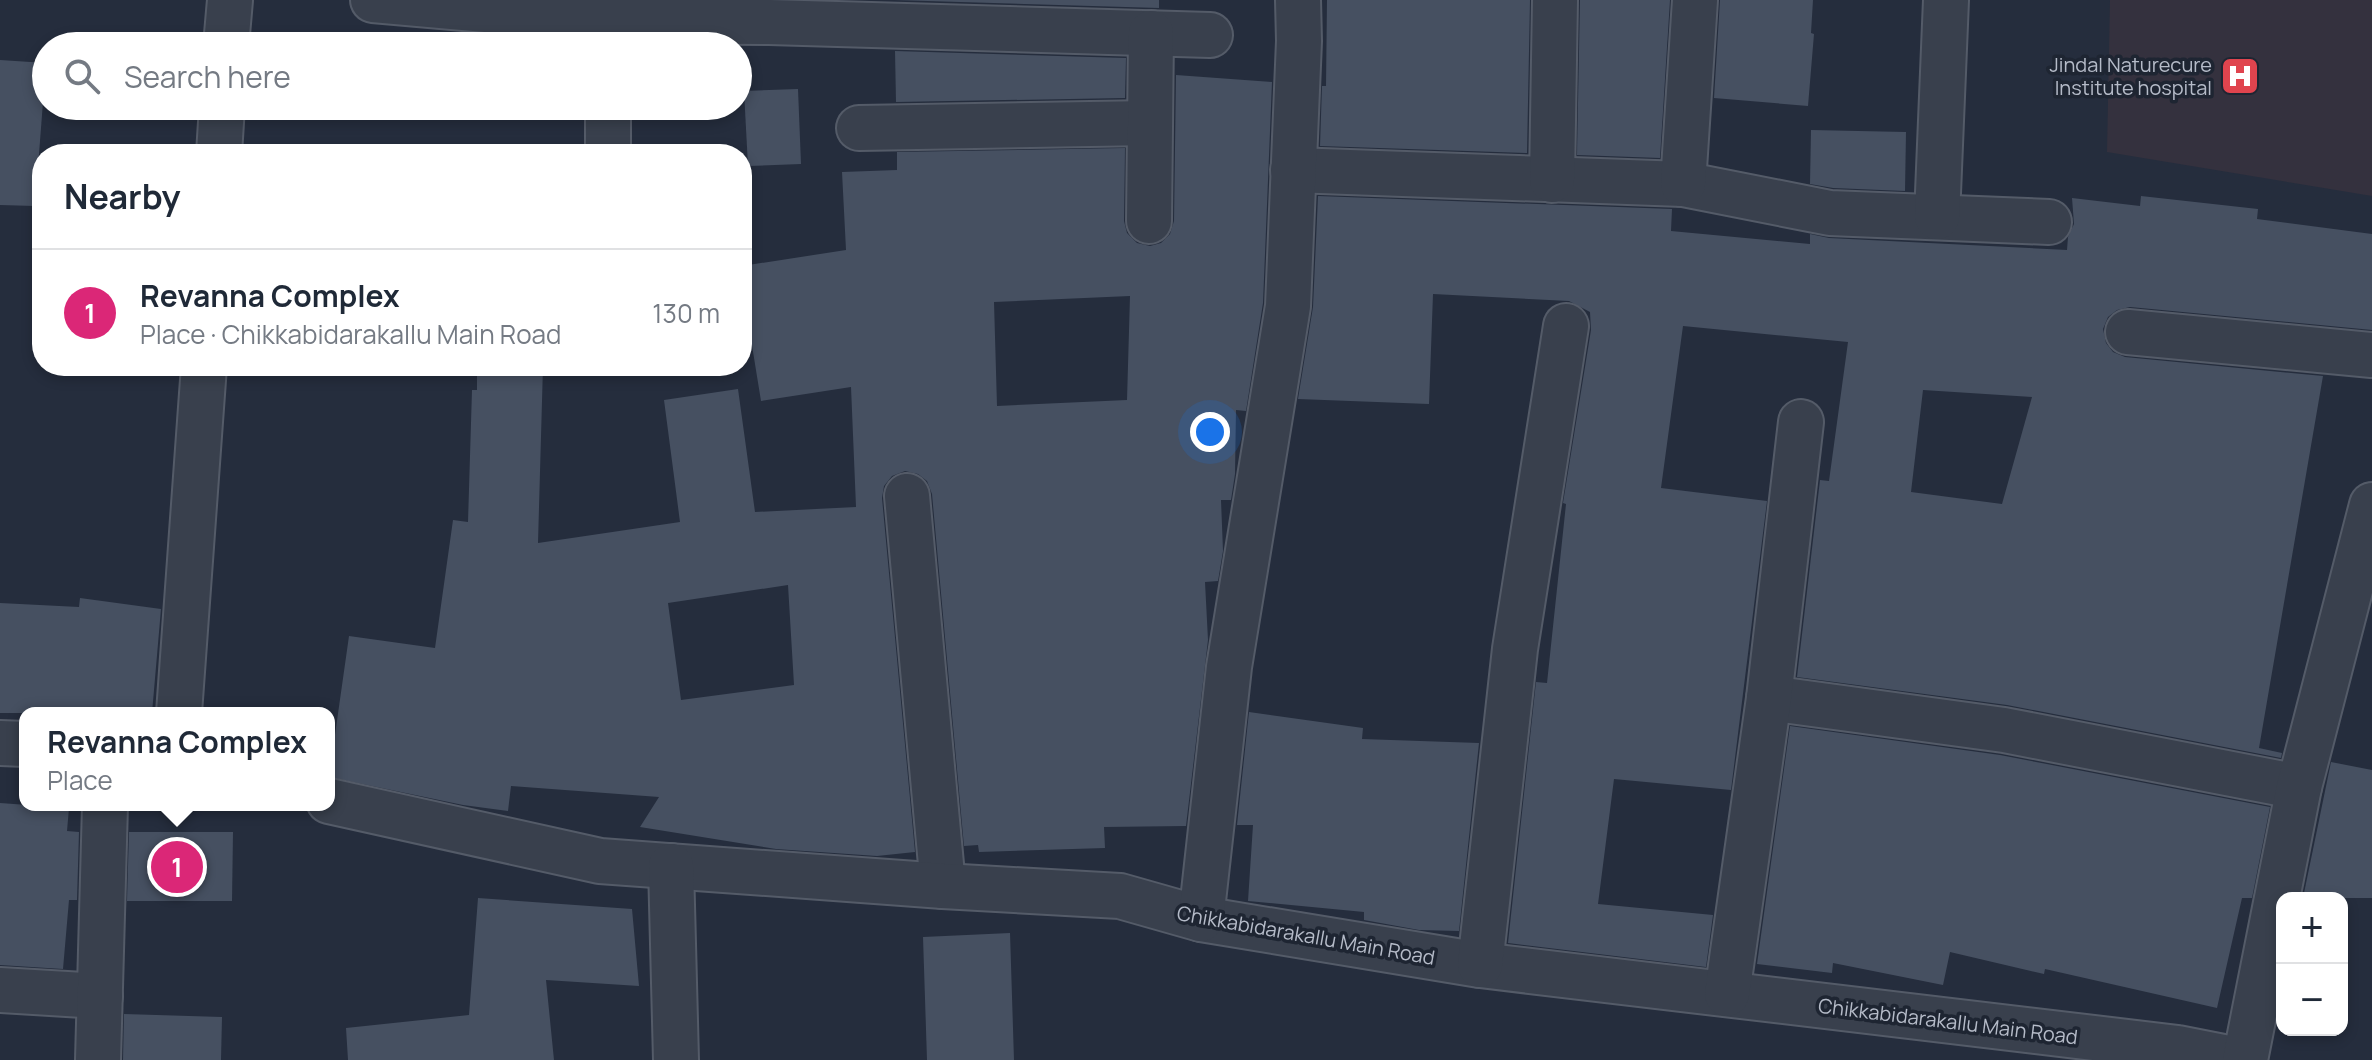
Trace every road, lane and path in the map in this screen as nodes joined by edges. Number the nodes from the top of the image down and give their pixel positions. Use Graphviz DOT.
graph roads {
  1 [pos="230,0"];
  2 [pos="373,0"];
  3 [pos="1298,0"];
  4 [pos="1555,0"];
  5 [pos="1695,0"];
  6 [pos="1946,0"];
  7 [pos="227,32"];
  8 [pos="594,32"];
  9 [pos="635,32"];
  10 [pos="1151,33"];
  11 [pos="1210,35"];
  12 [pos="221,120"];
  13 [pos="608,120"];
  14 [pos="1150,123"];
  15 [pos="859,128"];
  16 [pos="220,144"];
  17 [pos="608,144"];
  18 [pos="1293,170"];
  19 [pos="1552,180"];
  20 [pos="1683,184"];
  21 [pos="1937,217"];
  22 [pos="1149,221"];
  23 [pos="2049,222"];
  24 [pos="1566,326"];
  25 [pos="2128,332"];
  26 [pos="2372,355"];
  27 [pos="203,376"];
  28 [pos="1801,422"];
  29 [pos="907,496"];
  30 [pos="2372,505"];
  31 [pos="1769,698"];
  32 [pos="179,707"];
  33 [pos="2299,787"];
  34 [pos="335,802"];
  35 [pos="105,811"];
  36 [pos="671,866"];
  37 [pos="943,886"];
  38 [pos="1201,919"];
  39 [pos="1480,965"];
  40 [pos="0,990"];
  41 [pos="1727,994"];
  42 [pos="100,996"];
  43 [pos="98,1060"];
  44 [pos="676,1060"];
  45 [pos="2242,1060"];
  1 -- 7 [label="street"];
  2 -- 8 [label="street"];
  3 -- 18 [label="street"];
  4 -- 19 [label="street"];
  5 -- 20 [label="street"];
  6 -- 21 [label="street"];
  9 -- 10 [label="street"];
  10 -- 11 [label="street"];
  10 -- 14 [label="street"];
  12 -- 16 [label="street"];
  13 -- 17 [label="street"];
  14 -- 15 [label="street"];
  14 -- 22 [label="street"];
  18 -- 19 [label="street"];
  18 -- 38 [label="street"];
  19 -- 20 [label="street"];
  20 -- 21 [label="street"];
  21 -- 23 [label="street"];
  24 -- 39 [label="street"];
  25 -- 26 [label="street"];
  27 -- 32 [label="street"];
  28 -- 31 [label="street"];
  29 -- 37 [label="street"];
  30 -- 33 [label="street"];
  31 -- 33 [label="street"];
  31 -- 41 [label="street"];
  33 -- 45 [label="street"];
  34 -- 36 [label="street, Chikkabidarakallu Main Road"];
  35 -- 42 [label="street"];
  36 -- 37 [label="street, Chikkabidarakallu Main Road"];
  36 -- 44 [label="street"];
  37 -- 38 [label="street, Chikkabidarakallu Main Road"];
  38 -- 39 [label="street, Chikkabidarakallu Main Road"];
  39 -- 41 [label="street, Chikkabidarakallu Main Road"];
  40 -- 42 [label="street"];
  41 -- 45 [label="street, Chikkabidarakallu Main Road"];
  42 -- 43 [label="street"];
}
